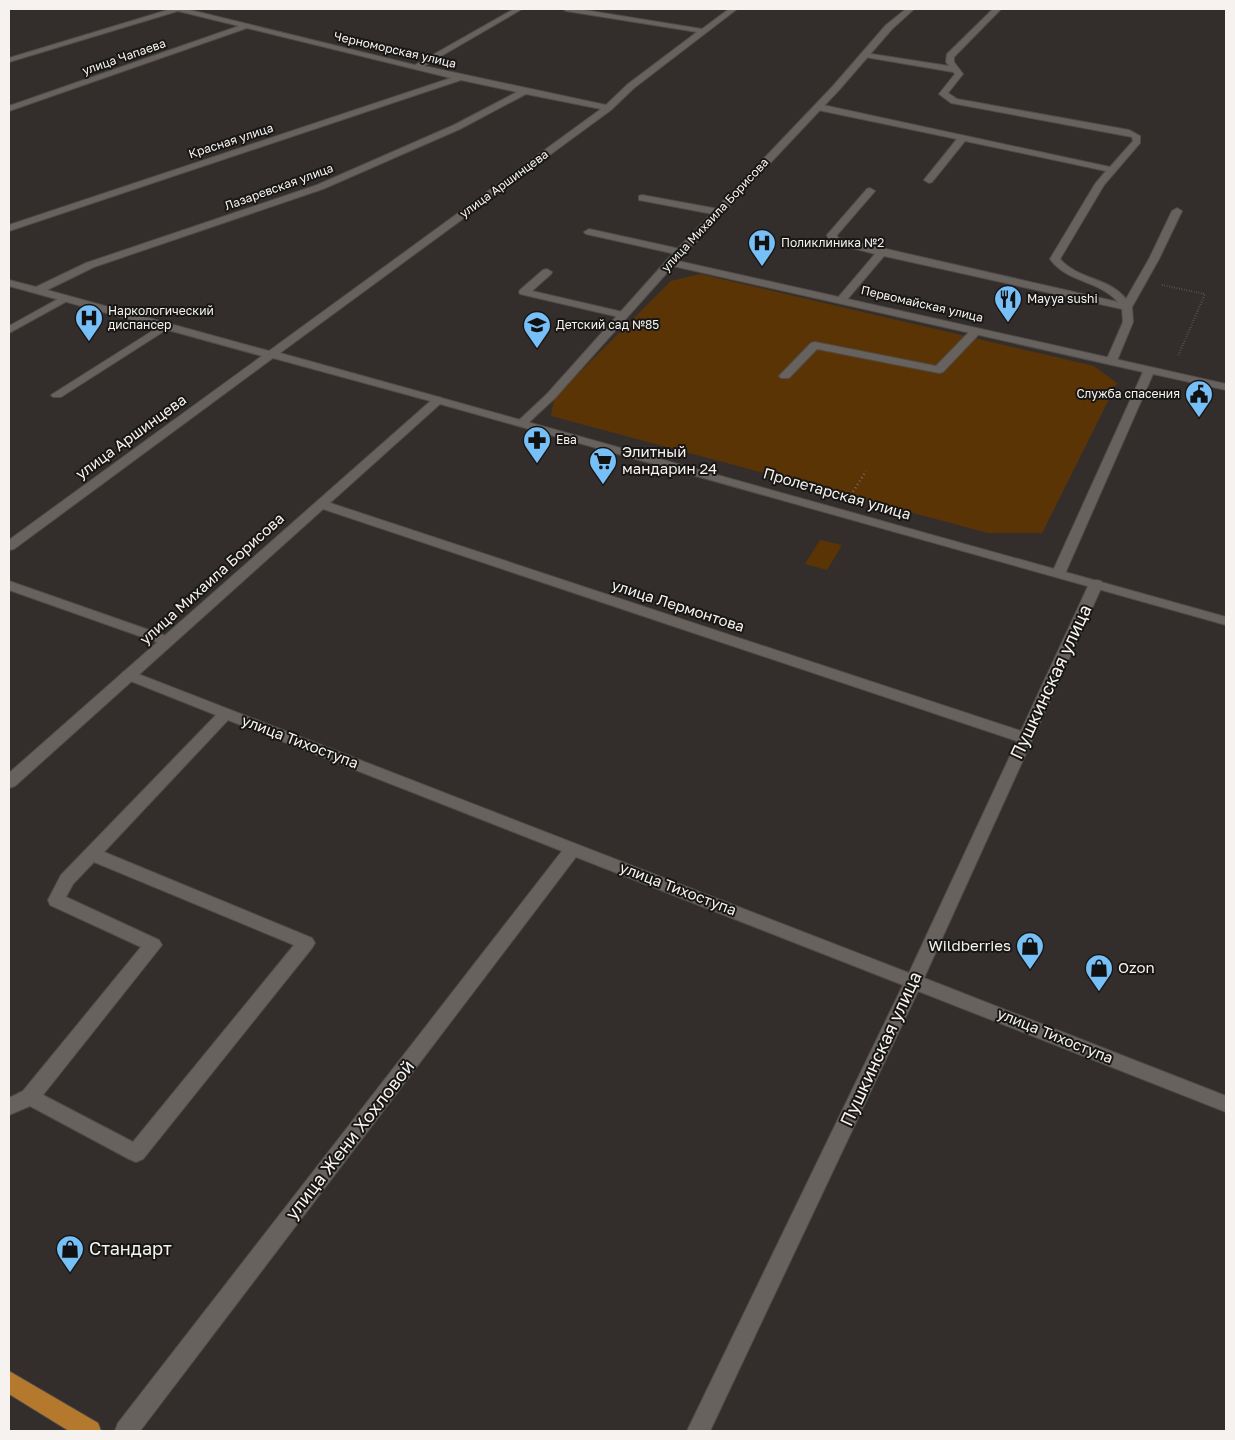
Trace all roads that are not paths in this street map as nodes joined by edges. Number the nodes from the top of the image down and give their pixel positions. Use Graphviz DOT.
graph roads {
  1 [pos="178,9"];
  2 [pos="519,9"];
  3 [pos="566,9"];
  4 [pos="733,9"];
  5 [pos="910,9"];
  6 [pos="997,9"];
  7 [pos="247,26"];
  8 [pos="703,31"];
  9 [pos="865,55"];
  10 [pos="9,60"];
  11 [pos="415,68"];
  12 [pos="957,70"];
  13 [pos="461,77"];
  14 [pos="523,92"];
  15 [pos="818,107"];
  16 [pos="608,108"];
  17 [pos="9,109"];
  18 [pos="963,138"];
  19 [pos="1113,170"];
  20 [pos="929,180"];
  21 [pos="870,191"];
  22 [pos="642,198"];
  23 [pos="1177,211"];
  24 [pos="718,212"];
  25 [pos="9,228"];
  26 [pos="589,232"];
  27 [pos="680,252"];
  28 [pos="882,252"];
  29 [pos="671,262"];
  30 [pos="547,272"];
  31 [pos="9,283"];
  32 [pos="37,291"];
  33 [pos="65,298"];
  34 [pos="841,300"];
  35 [pos="1128,307"];
  36 [pos="623,315"];
  37 [pos="165,326"];
  38 [pos="9,330"];
  39 [pos="976,330"];
  40 [pos="272,355"];
  41 [pos="1112,361"];
  42 [pos="1150,370"];
  43 [pos="785,376"];
  44 [pos="1226,387"];
  45 [pos="57,395"];
  46 [pos="438,400"];
  47 [pos="522,423"];
  48 [pos="321,504"];
  49 [pos="9,546"];
  50 [pos="1059,573"];
  51 [pos="1096,584"];
  52 [pos="9,585"];
  53 [pos="1226,621"];
  54 [pos="167,641"];
  55 [pos="128,676"];
  56 [pos="226,713"];
  57 [pos="1025,738"];
  58 [pos="9,782"];
  59 [pos="573,849"];
  60 [pos="92,854"];
  61 [pos="914,981"];
  62 [pos="30,1097"];
  63 [pos="1226,1104"];
  64 [pos="9,1107"];
  65 [pos="9,1382"];
  66 [pos="90,1431"];
  67 [pos="126,1431"];
  68 [pos="698,1431"];
  1 -- 7 [label="street, Черноморская улица"];
  1 -- 10 [label="street"];
  2 -- 11 [label="street"];
  3 -- 8 [label="street"];
  4 -- 8 [label="street, улица Аршинцева"];
  5 -- 9 [label="street, улица Михаила Борисова"];
  6 -- 12 [label="street"];
  7 -- 11 [label="street, Черноморская улица"];
  7 -- 17 [label="street, улица Чапаева"];
  8 -- 16 [label="street, улица Аршинцева"];
  9 -- 12 [label="street"];
  9 -- 15 [label="street, улица Михаила Борисова"];
  11 -- 13 [label="street, Черноморская улица"];
  12 -- 19 [label="street"];
  13 -- 14 [label="street, Черноморская улица"];
  13 -- 25 [label="street, Красная улица"];
  14 -- 16 [label="street, Черноморская улица"];
  14 -- 32 [label="street, Лазаревская улица"];
  15 -- 18 [label="street"];
  15 -- 24 [label="street, улица Михаила Борисова"];
  16 -- 40 [label="street, улица Аршинцева"];
  18 -- 19 [label="street"];
  18 -- 20 [label="street"];
  19 -- 35 [label="street"];
  21 -- 28 [label="street"];
  22 -- 24 [label="street"];
  23 -- 35 [label="street"];
  24 -- 27 [label="street, улица Михаила Борисова"];
  26 -- 27 [label="street"];
  27 -- 29 [label="street, улица Михаила Борисова"];
  28 -- 34 [label="street"];
  28 -- 35 [label="street"];
  29 -- 34 [label="street, Первомайская улица"];
  29 -- 36 [label="street, улица Михаила Борисова"];
  30 -- 36 [label="street"];
  31 -- 32 [label="street"];
  32 -- 33 [label="street"];
  33 -- 37 [label="street"];
  33 -- 38 [label="street"];
  34 -- 39 [label="street, Первомайская улица"];
  35 -- 41 [label="street"];
  36 -- 47 [label="street, улица Михаила Борисова"];
  37 -- 40 [label="street"];
  37 -- 45 [label="street"];
  39 -- 41 [label="street, Первомайская улица"];
  39 -- 43 [label="street"];
  40 -- 46 [label="street"];
  40 -- 49 [label="street, улица Аршинцева"];
  41 -- 42 [label="street, Первомайская улица"];
  42 -- 44 [label="street, Первомайская улица"];
  42 -- 50 [label="street"];
  46 -- 47 [label="street, Пролетарская улица"];
  46 -- 48 [label="street, улица Михаила Борисова"];
  47 -- 50 [label="street, Пролетарская улица"];
  48 -- 54 [label="street, улица Михаила Борисова"];
  48 -- 57 [label="street, улица Лермонтова"];
  50 -- 51 [label="street, Пролетарская улица"];
  51 -- 53 [label="street, Пролетарская улица"];
  51 -- 57 [label="street, Пушкинская улица"];
  52 -- 54 [label="street"];
  54 -- 55 [label="street, улица Михаила Борисова"];
  55 -- 56 [label="street, улица Тихоступа"];
  55 -- 58 [label="street, улица Михаила Борисова"];
  56 -- 59 [label="street, улица Тихоступа"];
  56 -- 60 [label="street"];
  57 -- 61 [label="street, Пушкинская улица"];
  59 -- 61 [label="street, улица Тихоступа"];
  59 -- 67 [label="street, улица Жени Хохловой"];
  60 -- 62 [label="street"];
  60 -- 62 [label="street"];
  61 -- 63 [label="street, улица Тихоступа"];
  61 -- 68 [label="street, Пушкинская улица"];
  62 -- 64 [label="street"];
  65 -- 66 [label="main road"];
}
